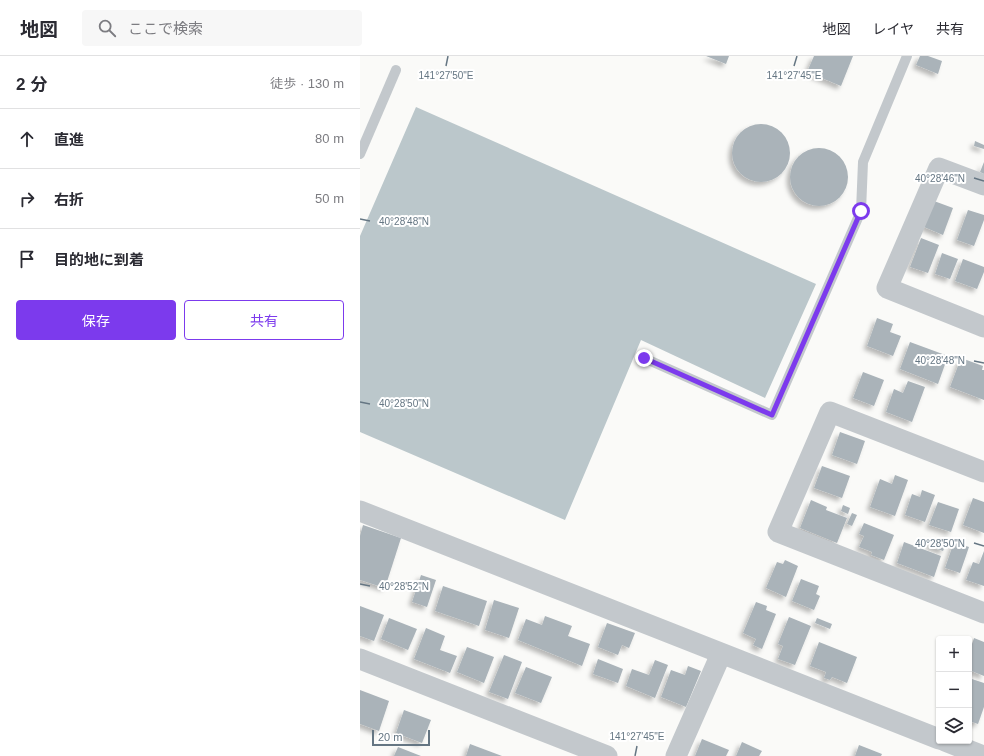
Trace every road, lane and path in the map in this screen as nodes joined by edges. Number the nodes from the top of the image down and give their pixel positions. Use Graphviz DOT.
graph roads {
  1 [pos="907,56"];
  2 [pos="396,70"];
  3 [pos="360,154"];
  4 [pos="984,186"];
  5 [pos="984,326"];
  6 [pos="644,358"];
  7 [pos="984,472"];
  8 [pos="360,511"];
  9 [pos="984,613"];
  10 [pos="721,654"];
  11 [pos="360,659"];
  12 [pos="936,738"];
  13 [pos="953,744"];
  14 [pos="607,756"];
  15 [pos="676,756"];
  16 [pos="983,756"];
  1 -- 6 [label="lane"];
  2 -- 3 [label="lane"];
  4 -- 5 [label="street"];
  7 -- 9 [label="street"];
  8 -- 10 [label="street"];
  10 -- 12 [label="street"];
  10 -- 15 [label="street"];
  11 -- 14 [label="street"];
  13 -- 16 [label="street"];
}
